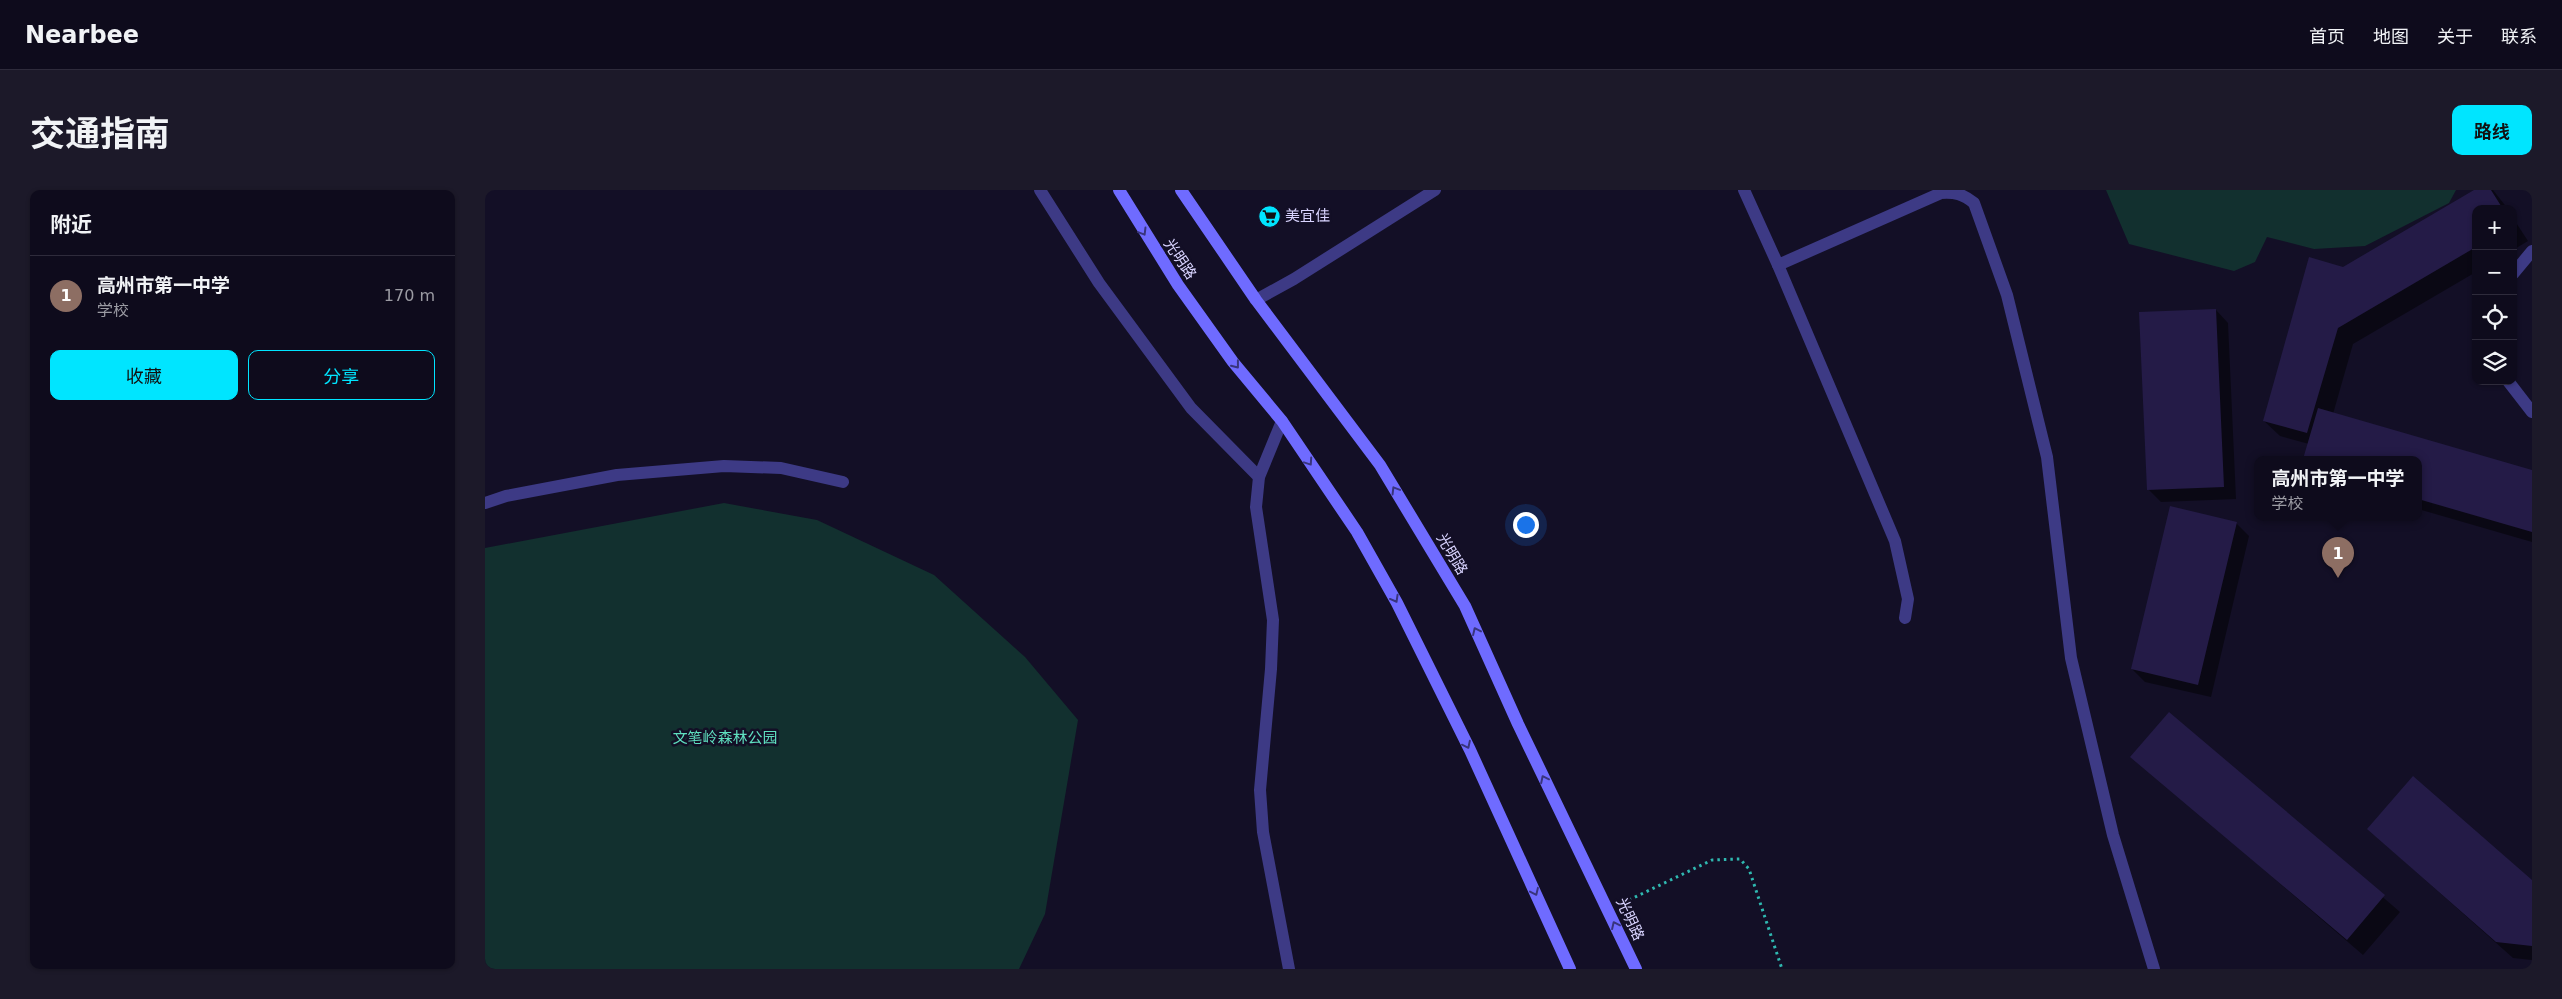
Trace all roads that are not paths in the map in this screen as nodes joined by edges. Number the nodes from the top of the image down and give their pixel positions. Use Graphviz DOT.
graph roads {
  1 [pos="1040,190"];
  2 [pos="1119,190"];
  3 [pos="1181,190"];
  4 [pos="1435,190"];
  5 [pos="1744,190"];
  6 [pos="2532,252"];
  7 [pos="1778,265"];
  8 [pos="2517,269"];
  9 [pos="1256,300"];
  10 [pos="2511,385"];
  11 [pos="2532,412"];
  12 [pos="1282,421"];
  13 [pos="1259,478"];
  14 [pos="843,482"];
  15 [pos="485,502"];
  16 [pos="1905,618"];
  17 [pos="1289,969"];
  18 [pos="1570,969"];
  19 [pos="1636,969"];
  20 [pos="2154,969"];
  1 -- 13 [label="street"];
  2 -- 12 [label="main road, 光明路, one-way"];
  3 -- 9 [label="main road, 光明路"];
  4 -- 9 [label="street"];
  5 -- 7 [label="street"];
  6 -- 8 [label="street"];
  7 -- 16 [label="street"];
  7 -- 20 [label="street"];
  19 -- 9 [label="main road, 光明路, one-way"];
  10 -- 11 [label="street"];
  12 -- 13 [label="street"];
  12 -- 18 [label="main road, 光明路, one-way"];
  13 -- 17 [label="street"];
  14 -- 15 [label="street"];
}
